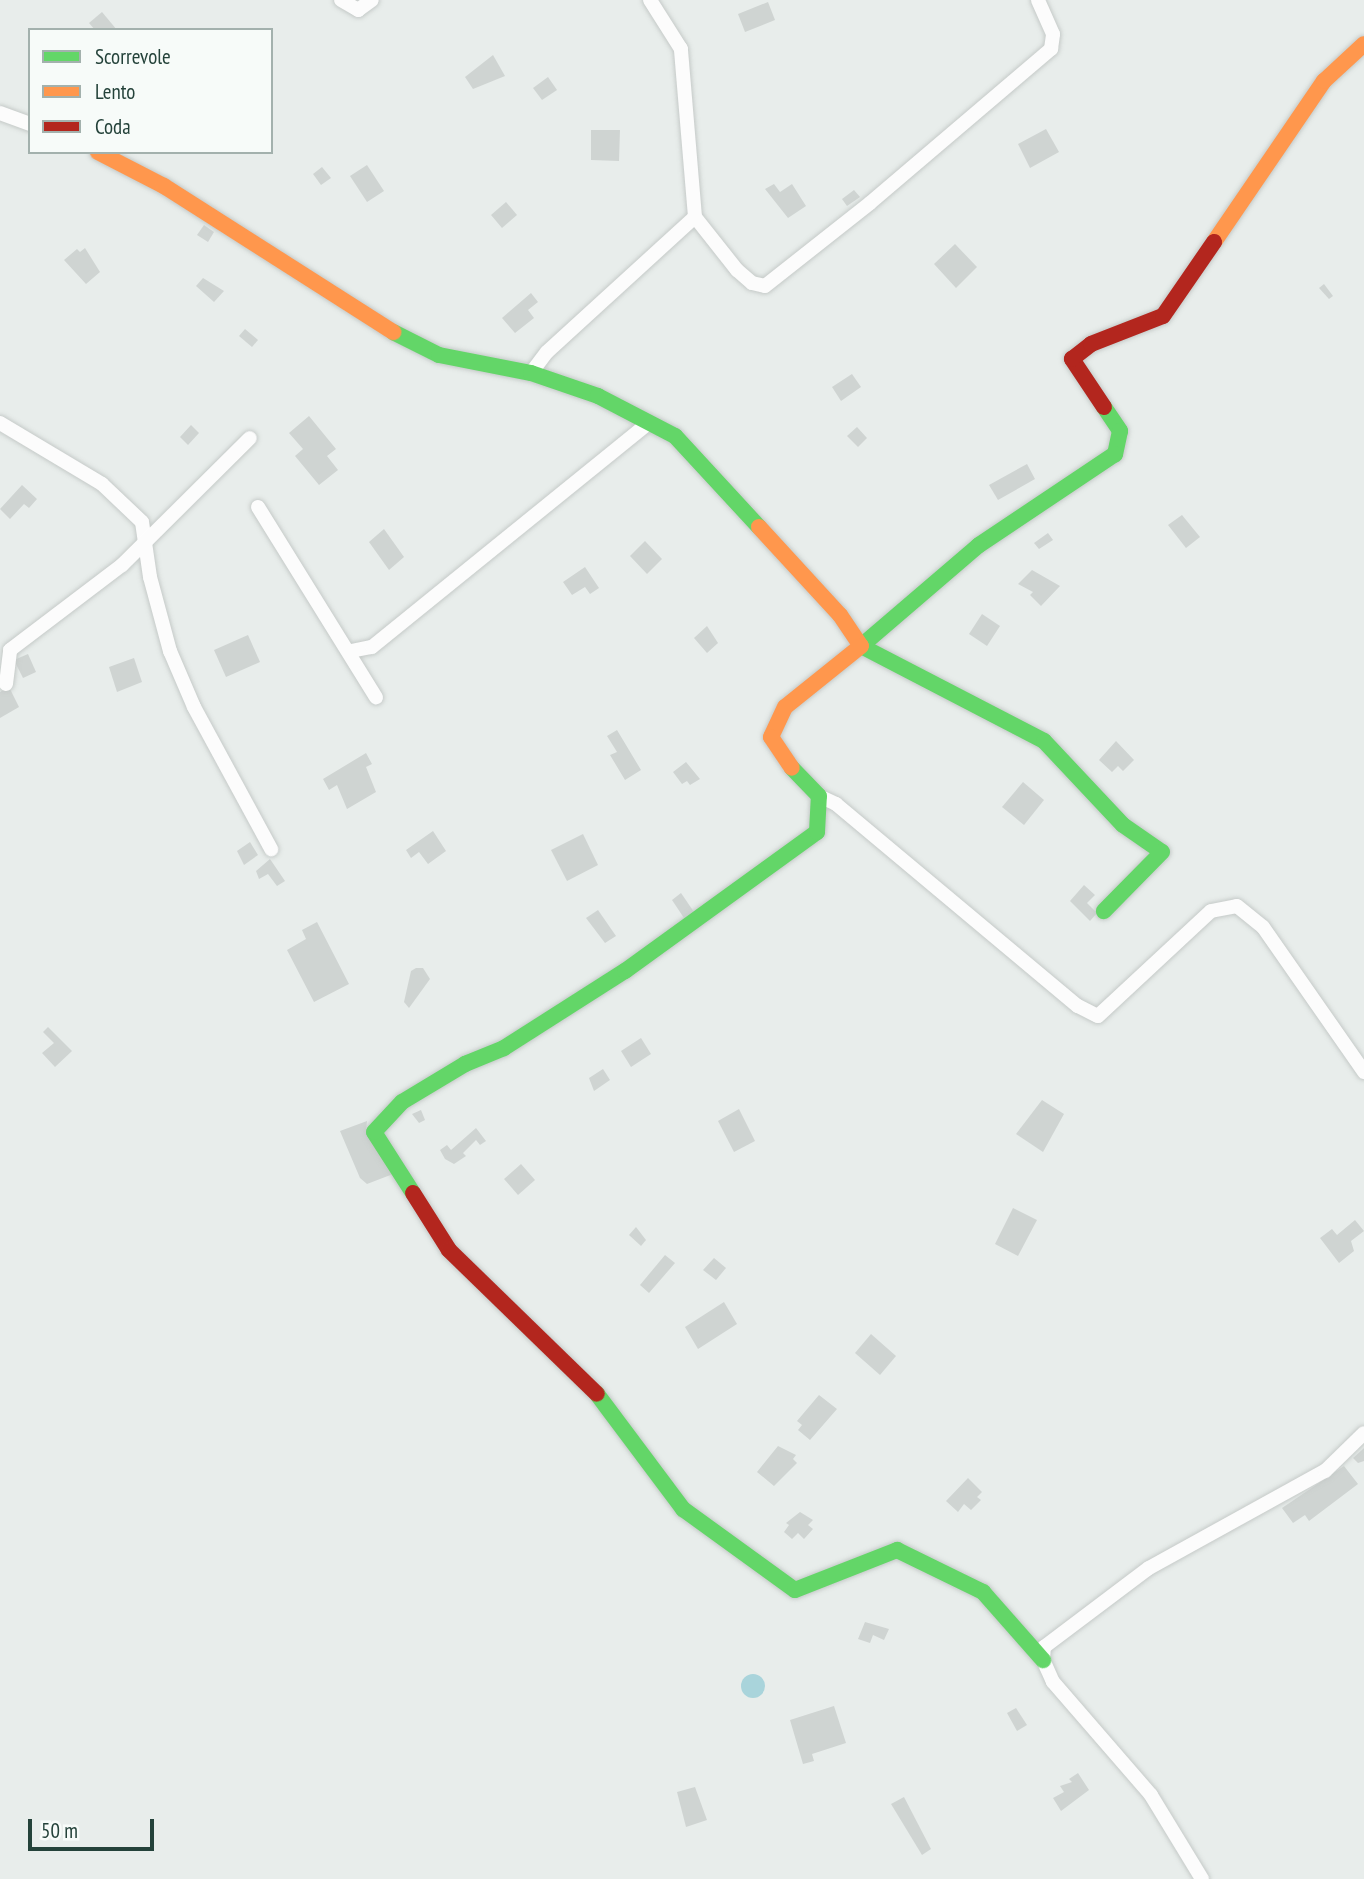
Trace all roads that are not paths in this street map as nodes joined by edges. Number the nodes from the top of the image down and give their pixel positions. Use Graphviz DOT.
graph roads {
  1 [pos="341,0"];
  2 [pos="372,0"];
  3 [pos="650,0"];
  4 [pos="1038,0"];
  5 [pos="1364,44"];
  6 [pos="0,113"];
  7 [pos="28,123"];
  8 [pos="102,154"];
  9 [pos="695,217"];
  10 [pos="531,373"];
  11 [pos="649,422"];
  12 [pos="0,423"];
  13 [pos="250,438"];
  14 [pos="258,507"];
  15 [pos="146,540"];
  16 [pos="861,646"];
  17 [pos="351,651"];
  18 [pos="6,684"];
  19 [pos="376,697"];
  20 [pos="818,796"];
  21 [pos="271,849"];
  22 [pos="1104,911"];
  23 [pos="1364,1072"];
  24 [pos="1364,1433"];
  25 [pos="1043,1660"];
  26 [pos="1202,1879"];
  1 -- 2 [label="street"];
  3 -- 9 [label="street"];
  4 -- 9 [label="street"];
  5 -- 16 [label="street"];
  6 -- 7 [label="street"];
  8 -- 10 [label="street"];
  9 -- 10 [label="street"];
  10 -- 11 [label="street"];
  11 -- 16 [label="street"];
  11 -- 17 [label="street"];
  12 -- 15 [label="street"];
  13 -- 15 [label="street"];
  14 -- 17 [label="street"];
  15 -- 18 [label="street"];
  15 -- 21 [label="street"];
  16 -- 20 [label="street"];
  16 -- 22 [label="street"];
  17 -- 19 [label="street"];
  20 -- 23 [label="street"];
  20 -- 25 [label="street"];
  24 -- 25 [label="street"];
  25 -- 26 [label="street"];
}
